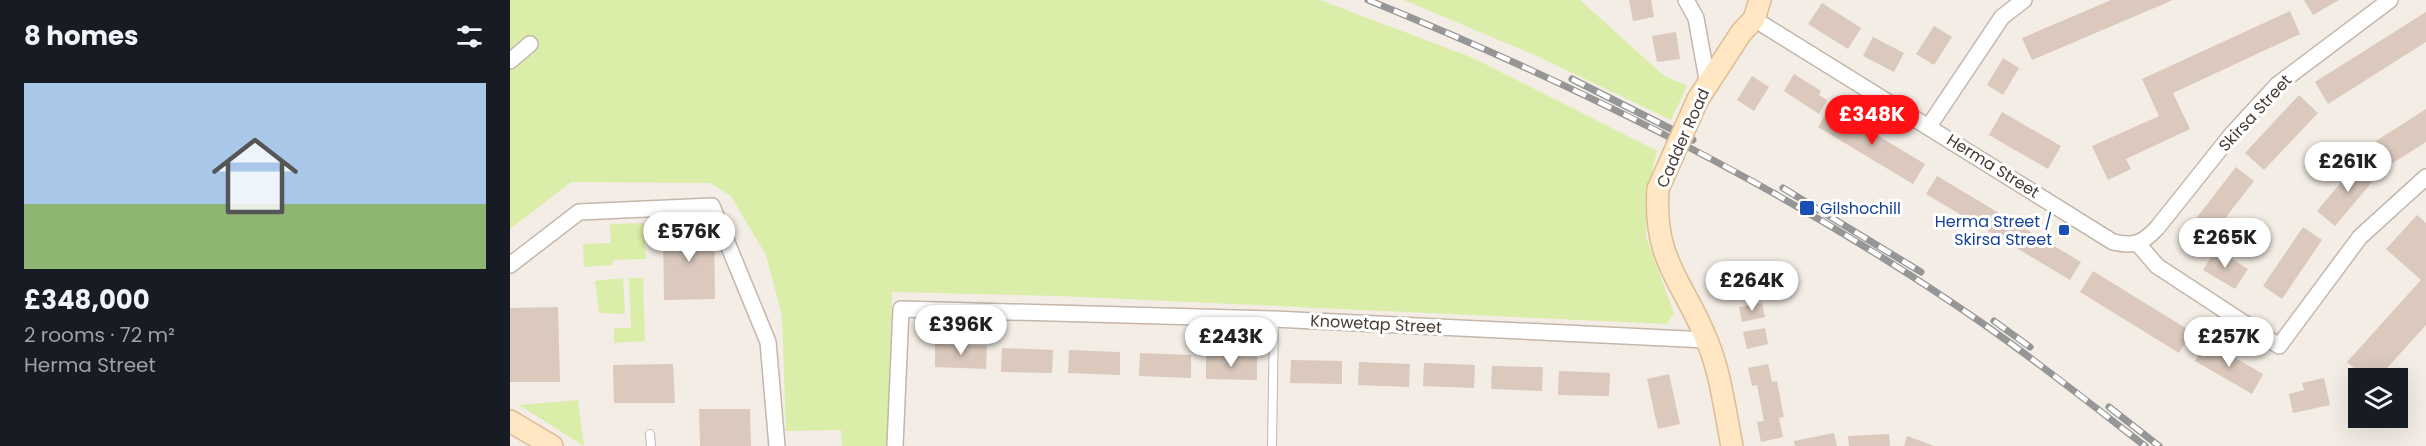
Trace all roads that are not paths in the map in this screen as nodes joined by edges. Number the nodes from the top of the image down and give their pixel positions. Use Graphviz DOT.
graph roads {
  1 [pos="1686,0"];
  2 [pos="2024,0"];
  3 [pos="2390,0"];
  4 [pos="1757,10"];
  5 [pos="530,44"];
  6 [pos="510,61"];
  7 [pos="1703,92"];
  8 [pos="1929,126"];
  9 [pos="2426,178"];
  10 [pos="2138,244"];
  11 [pos="510,265"];
  12 [pos="1274,319"];
  13 [pos="1707,340"];
  14 [pos="510,421"];
  15 [pos="650,434"];
  16 [pos="552,446"];
  17 [pos="651,446"];
  18 [pos="777,446"];
  19 [pos="895,446"];
  20 [pos="1272,446"];
  21 [pos="1731,446"];
  1 -- 7 [label="street, Cadder Road"];
  2 -- 8 [label="street"];
  3 -- 10 [label="street, Skirsa Street"];
  4 -- 7 [label="street"];
  4 -- 8 [label="street, Herma Street"];
  5 -- 6 [label="street"];
  7 -- 13 [label="street, Cadder Road, bridge"];
  8 -- 10 [label="street, Herma Street"];
  9 -- 10 [label="street"];
  11 -- 18 [label="street"];
  12 -- 13 [label="street, Knowetap Street"];
  12 -- 19 [label="street, Knowetap Street"];
  12 -- 20 [label="lane"];
  13 -- 21 [label="street, Cadder Road"];
  14 -- 16 [label="street"];
  15 -- 17 [label="lane"];
}
